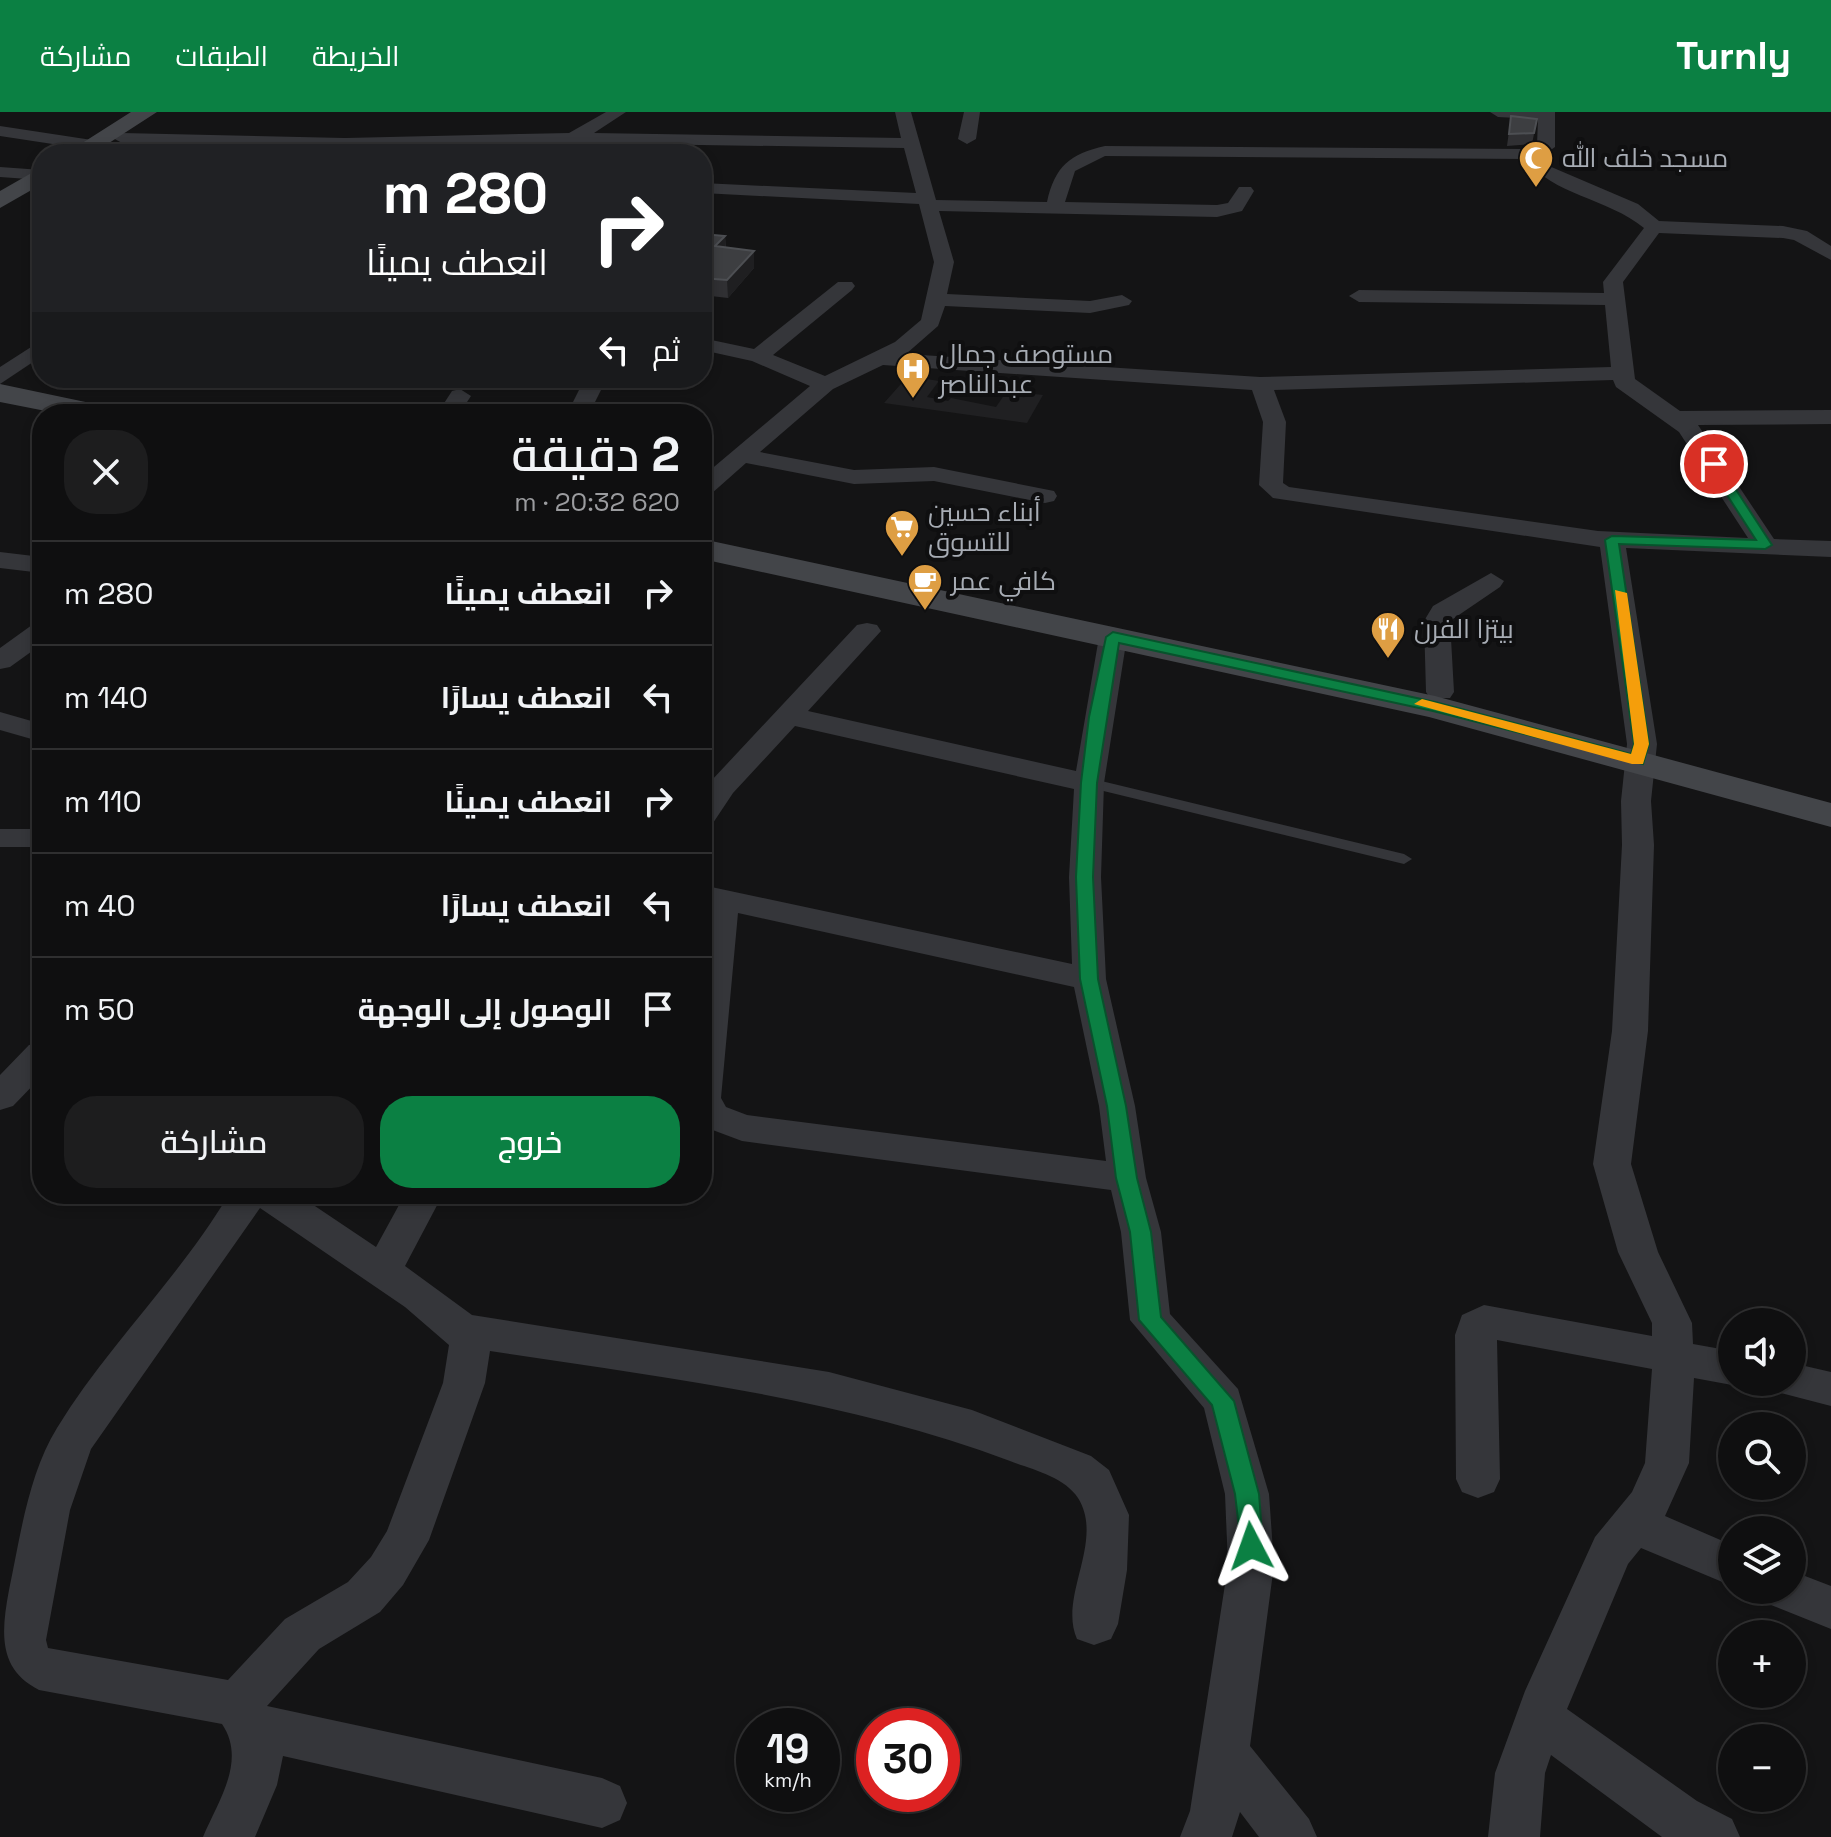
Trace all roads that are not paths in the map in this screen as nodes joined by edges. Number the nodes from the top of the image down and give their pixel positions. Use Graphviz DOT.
graph roads {
  1 [pos="146,112"];
  2 [pos="164,112"];
  3 [pos="618,112"];
  4 [pos="903,112"];
  5 [pos="972,112"];
  6 [pos="1498,112"];
  7 [pos="1548,113"];
  8 [pos="292,121"];
  9 [pos="442,121"];
  10 [pos="0,131"];
  11 [pos="122,138"];
  12 [pos="573,138"];
  13 [pos="423,139"];
  14 [pos="967,139"];
  15 [pos="274,140"];
  16 [pos="910,143"];
  17 [pos="58,144"];
  18 [pos="99,144"];
  19 [pos="107,144"];
  20 [pos="307,144"];
  21 [pos="377,144"];
  22 [pos="477,144"];
  23 [pos="531,144"];
  24 [pos="1532,154"];
  25 [pos="0,172"];
  26 [pos="32,174"];
  27 [pos="32,181"];
  28 [pos="712,189"];
  29 [pos="1245,191"];
  30 [pos="32,194"];
  31 [pos="0,201"];
  32 [pos="927,202"];
  33 [pos="1055,206"];
  34 [pos="0,214"];
  35 [pos="1654,227"];
  36 [pos="1831,254"];
  37 [pos="845,286"];
  38 [pos="1359,296"];
  39 [pos="1612,299"];
  40 [pos="938,300"];
  41 [pos="1122,301"];
  42 [pos="712,346"];
  43 [pos="32,355"];
  44 [pos="758,356"];
  45 [pos="883,358"];
  46 [pos="1623,373"];
  47 [pos="32,374"];
  48 [pos="3,381"];
  49 [pos="825,384"];
  50 [pos="1260,384"];
  51 [pos="0,404"];
  52 [pos="73,404"];
  53 [pos="32,411"];
  54 [pos="1831,417"];
  55 [pos="1679,418"];
  56 [pos="739,455"];
  57 [pos="712,480"];
  58 [pos="1045,496"];
  59 [pos="712,539"];
  60 [pos="1612,540"];
  61 [pos="1765,545"];
  62 [pos="1831,549"];
  63 [pos="712,551"];
  64 [pos="0,560"];
  65 [pos="32,564"];
  66 [pos="1491,581"];
  67 [pos="867,631"];
  68 [pos="1113,637"];
  69 [pos="32,638"];
  70 [pos="0,661"];
  71 [pos="1440,692"];
  72 [pos="791,716"];
  73 [pos="0,721"];
  74 [pos="32,730"];
  75 [pos="1640,752"];
  76 [pos="1089,783"];
  77 [pos="1831,800"];
  78 [pos="712,802"];
  79 [pos="1831,815"];
  80 [pos="0,838"];
  81 [pos="32,838"];
  82 [pos="1404,859"];
  83 [pos="712,898"];
  84 [pos="1089,979"];
  85 [pos="32,1064"];
  86 [pos="0,1097"];
  87 [pos="712,1114"];
  88 [pos="1127,1178"];
  89 [pos="243,1204"];
  90 [pos="283,1204"];
  91 [pos="419,1204"];
  92 [pos="382,1272"];
  93 [pos="462,1330"];
  94 [pos="1675,1356"];
  95 [pos="1718,1365"];
  96 [pos="1806,1383"];
  97 [pos="1831,1389"];
  98 [pos="1478,1479"];
  99 [pos="1632,1523"];
  100 [pos="1718,1560"];
  101 [pos="1806,1598"];
  102 [pos="1831,1608"];
  103 [pos="1094,1624"];
  104 [pos="246,1715"];
  105 [pos="1540,1718"];
  106 [pos="1224,1752"];
  107 [pos="602,1803"];
  108 [pos="229,1837"];
  109 [pos="1206,1837"];
  110 [pos="1291,1837"];
  111 [pos="1514,1837"];
  112 [pos="1714,1837"];
  1 -- 18 [label="main road"];
  2 -- 11 [label="main road"];
  3 -- 12 [label="street"];
  4 -- 16 [label="street"];
  5 -- 14 [label="street"];
  6 -- 7 [label="street"];
  7 -- 24 [label="street"];
  8 -- 15 [label="street"];
  9 -- 13 [label="street"];
  10 -- 17 [label="street"];
  11 -- 15 [label="street"];
  11 -- 19 [label="main road"];
  12 -- 16 [label="street"];
  12 -- 23 [label="street"];
  13 -- 21 [label="street"];
  13 -- 22 [label="street"];
  15 -- 20 [label="street"];
  16 -- 32 [label="street"];
  24 -- 33 [label="street"];
  24 -- 35 [label="street"];
  25 -- 26 [label="street"];
  27 -- 31 [label="main road"];
  28 -- 32 [label="street"];
  29 -- 33 [label="street"];
  30 -- 34 [label="main road"];
  32 -- 33 [label="street"];
  32 -- 40 [label="street"];
  35 -- 36 [label="street"];
  35 -- 39 [label="street"];
  37 -- 44 [label="street"];
  38 -- 39 [label="street"];
  39 -- 46 [label="street"];
  40 -- 41 [label="street"];
  40 -- 45 [label="street"];
  42 -- 44 [label="street"];
  43 -- 48 [label="street"];
  44 -- 49 [label="street"];
  45 -- 49 [label="street"];
  45 -- 50 [label="street"];
  46 -- 50 [label="street"];
  46 -- 55 [label="street"];
  47 -- 48 [label="street"];
  48 -- 52 [label="main road"];
  49 -- 56 [label="street"];
  50 -- 60 [label="street"];
  51 -- 53 [label="main road"];
  54 -- 55 [label="street"];
  55 -- 61 [label="street"];
  56 -- 57 [label="street"];
  56 -- 58 [label="street"];
  59 -- 71 [label="main road"];
  60 -- 61 [label="street"];
  60 -- 75 [label="street"];
  61 -- 62 [label="street"];
  63 -- 68 [label="main road"];
  64 -- 65 [label="street"];
  66 -- 71 [label="street"];
  67 -- 72 [label="street"];
  68 -- 75 [label="main road"];
  68 -- 76 [label="street"];
  69 -- 70 [label="street"];
  71 -- 75 [label="main road"];
  72 -- 76 [label="street"];
  72 -- 78 [label="street"];
  73 -- 74 [label="street"];
  75 -- 77 [label="main road"];
  75 -- 79 [label="main road"];
  75 -- 94 [label="street"];
  76 -- 82 [label="lane"];
  76 -- 84 [label="street"];
  80 -- 81 [label="street"];
  83 -- 84 [label="street"];
  84 -- 88 [label="street"];
  85 -- 86 [label="street"];
  87 -- 88 [label="street"];
  88 -- 106 [label="street"];
  89 -- 104 [label="street"];
  90 -- 92 [label="street"];
  91 -- 92 [label="street"];
  92 -- 93 [label="street"];
  93 -- 103 [label="street"];
  93 -- 104 [label="street"];
  94 -- 95 [label="street"];
  94 -- 98 [label="street"];
  94 -- 99 [label="street"];
  96 -- 97 [label="street"];
  99 -- 100 [label="street"];
  99 -- 105 [label="street"];
  101 -- 102 [label="street"];
  104 -- 107 [label="street"];
  104 -- 108 [label="street"];
  105 -- 111 [label="street"];
  105 -- 112 [label="street"];
  106 -- 109 [label="street"];
  106 -- 110 [label="street"];
}
